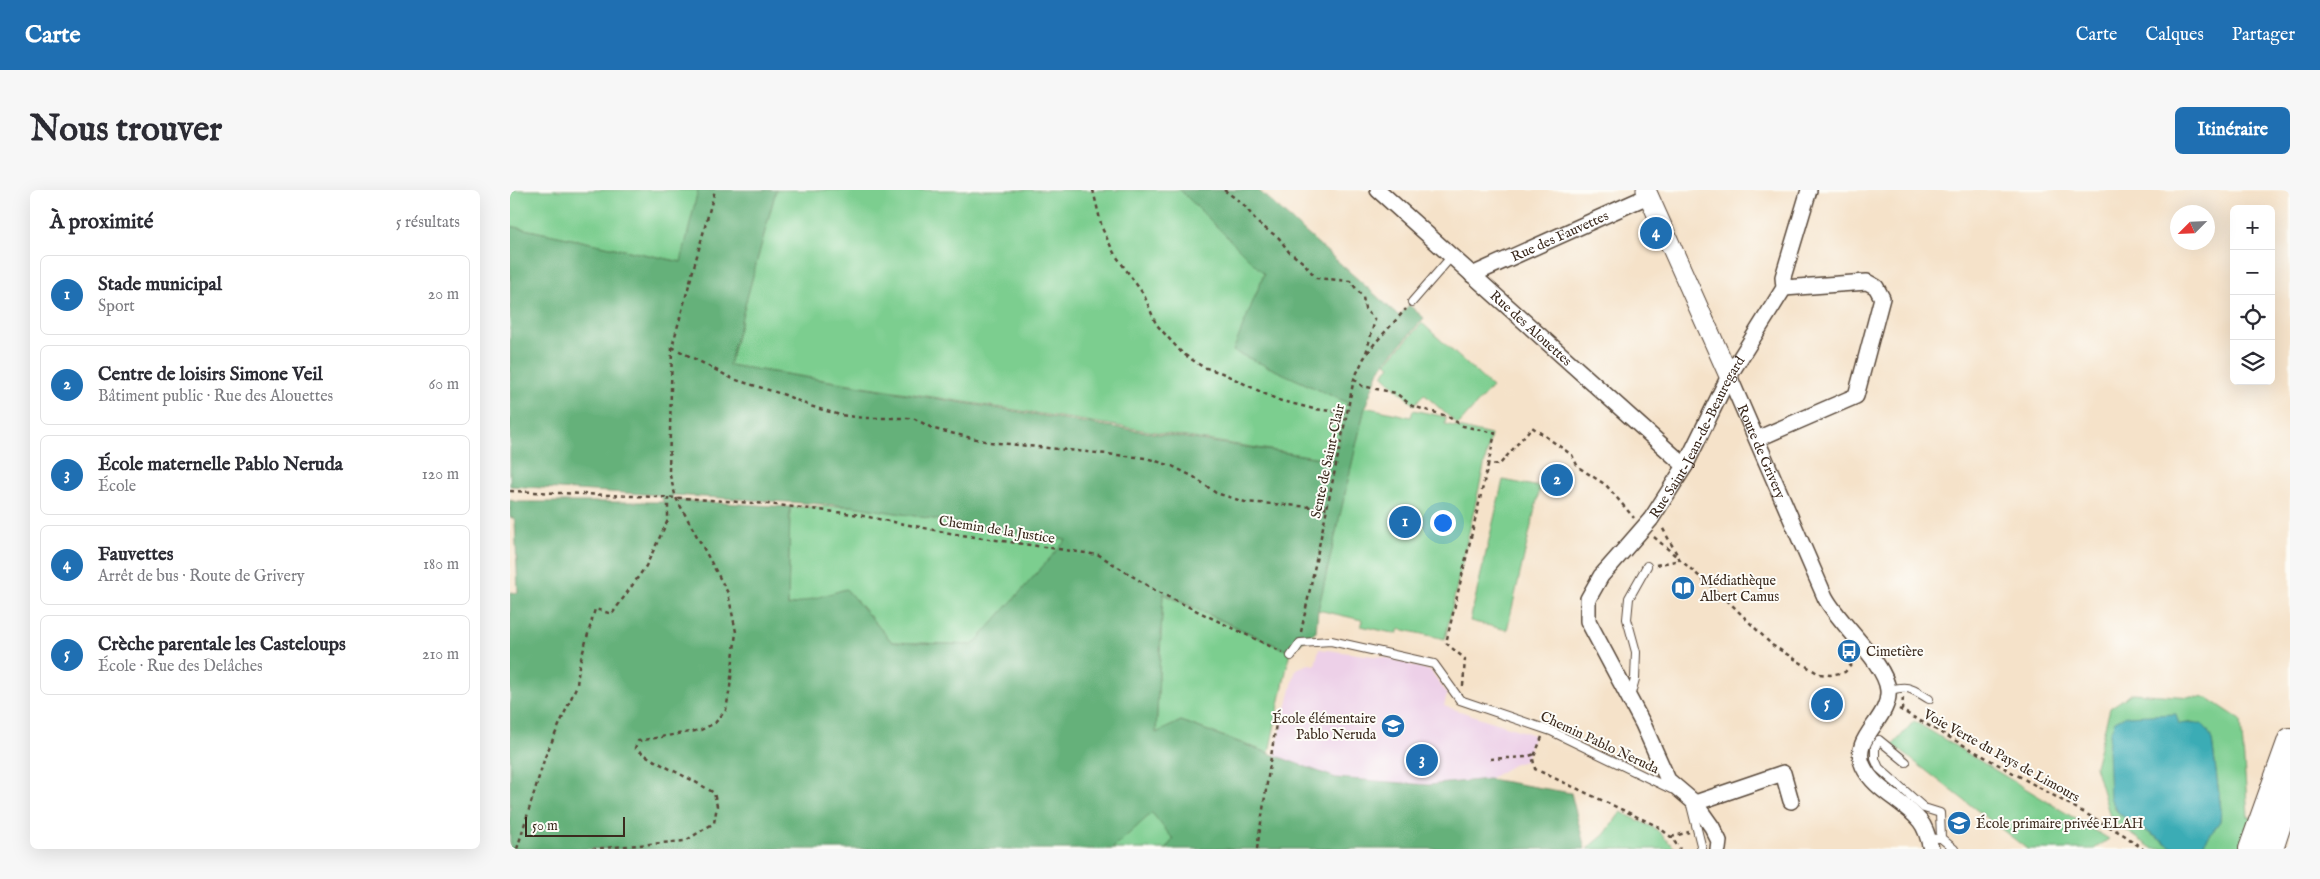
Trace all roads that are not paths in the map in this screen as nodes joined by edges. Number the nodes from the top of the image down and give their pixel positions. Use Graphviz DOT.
graph roads {
  1 [pos="1378,190"];
  2 [pos="1809,190"];
  3 [pos="1647,193"];
  4 [pos="1394,197"];
  5 [pos="1452,256"];
  6 [pos="1472,275"];
  7 [pos="1784,288"];
  8 [pos="1412,302"];
  9 [pos="1728,376"];
  10 [pos="1756,439"];
  11 [pos="1685,466"];
  12 [pos="1647,566"];
  13 [pos="1291,656"];
  14 [pos="1888,698"];
  15 [pos="1629,699"];
  16 [pos="1929,699"];
  17 [pos="2290,740"];
  18 [pos="1906,762"];
  19 [pos="2290,791"];
  20 [pos="1690,799"];
  21 [pos="1791,801"];
  22 [pos="1934,842"];
  23 [pos="1702,849"];
  24 [pos="1718,849"];
  25 [pos="1954,849"];
  26 [pos="2251,849"];
  27 [pos="2271,849"];
  1 -- 4 [label="street, Rue des Alouettes"];
  2 -- 7 [label="street, Rue Saint-Jean-de-Beauregard"];
  3 -- 6 [label="street, Rue des Fauvettes"];
  3 -- 9 [label="street, Route de Grivery"];
  4 -- 5 [label="street, Rue des Alouettes"];
  5 -- 6 [label="street, Rue des Alouettes"];
  5 -- 8 [label="lane"];
  6 -- 11 [label="street, Rue des Alouettes"];
  7 -- 9 [label="street, Rue Saint-Jean-de-Beauregard"];
  7 -- 10 [label="street"];
  9 -- 10 [label="street, Route de Grivery"];
  9 -- 11 [label="street, Rue Saint-Jean-de-Beauregard"];
  10 -- 14 [label="street, Route de Grivery"];
  11 -- 15 [label="street, Rue Saint-Jean-de-Beauregard, bridge"];
  12 -- 15 [label="lane"];
  13 -- 20 [label="lane, Chemin Pablo Neruda"];
  14 -- 16 [label="lane"];
  14 -- 22 [label="street"];
  15 -- 20 [label="street, Rue Saint-Jean-de-Beauregard"];
  17 -- 26 [label="main road"];
  18 -- 22 [label="lane"];
  19 -- 27 [label="main road"];
  20 -- 21 [label="street"];
  20 -- 23 [label="lane"];
  20 -- 24 [label="street, Rue Saint-Jean-de-Beauregard"];
  22 -- 25 [label="lane"];
}
